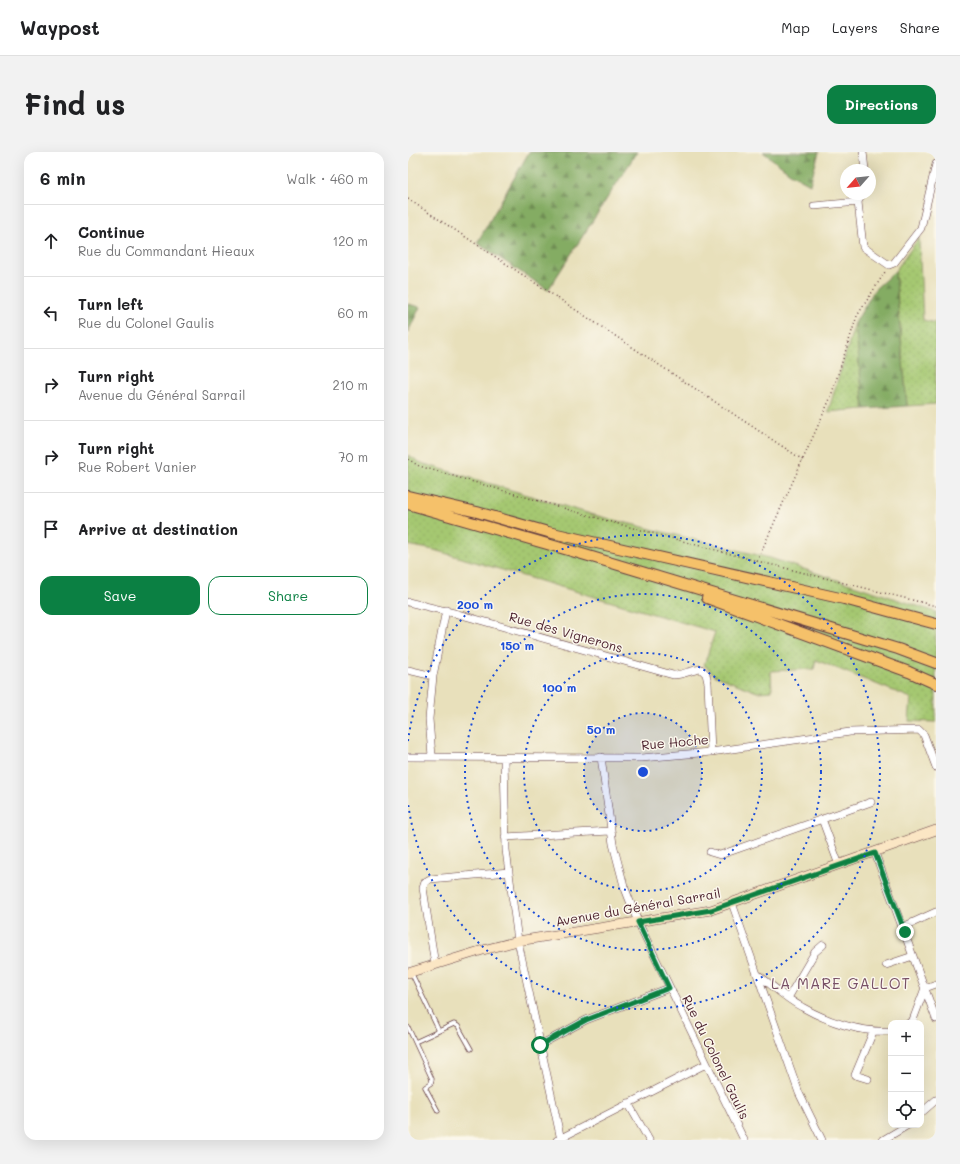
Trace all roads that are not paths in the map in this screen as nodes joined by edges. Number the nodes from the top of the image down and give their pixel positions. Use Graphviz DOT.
graph roads {
  1 [pos="863,152"];
  2 [pos="864,164"];
  3 [pos="936,164"];
  4 [pos="858,202"];
  5 [pos="814,206"];
  6 [pos="408,496"];
  7 [pos="408,500"];
  8 [pos="408,504"];
  9 [pos="651,575"];
  10 [pos="408,602"];
  11 [pos="446,610"];
  12 [pos="936,624"];
  13 [pos="936,658"];
  14 [pos="936,663"];
  15 [pos="408,670"];
  16 [pos="433,676"];
  17 [pos="936,684"];
  18 [pos="711,752"];
  19 [pos="432,756"];
  20 [pos="408,757"];
  21 [pos="601,757"];
  22 [pos="504,758"];
  23 [pos="936,767"];
  24 [pos="871,802"];
  25 [pos="822,819"];
  26 [pos="936,830"];
  27 [pos="610,831"];
  28 [pos="505,837"];
  29 [pos="710,852"];
  30 [pos="875,853"];
  31 [pos="839,865"];
  32 [pos="509,872"];
  33 [pos="732,903"];
  34 [pos="936,912"];
  35 [pos="638,922"];
  36 [pos="903,927"];
  37 [pos="518,941"];
  38 [pos="824,945"];
  39 [pos="913,956"];
  40 [pos="435,965"];
  41 [pos="886,965"];
  42 [pos="409,973"];
  43 [pos="757,974"];
  44 [pos="936,984"];
  45 [pos="669,988"];
  46 [pos="925,988"];
  47 [pos="788,998"];
  48 [pos="936,1019"];
  49 [pos="913,1020"];
  50 [pos="408,1027"];
  51 [pos="439,1031"];
  52 [pos="888,1031"];
  53 [pos="873,1032"];
  54 [pos="415,1042"];
  55 [pos="540,1045"];
  56 [pos="471,1049"];
  57 [pos="706,1064"];
  58 [pos="868,1079"];
  59 [pos="936,1100"];
  60 [pos="628,1103"];
  61 [pos="924,1110"];
  62 [pos="438,1111"];
  63 [pos="903,1128"];
  64 [pos="559,1139"];
  65 [pos="649,1140"];
  66 [pos="744,1140"];
  67 [pos="822,1140"];
  68 [pos="883,1140"];
  1 -- 2 [label="street"];
  3 -- 4 [label="street"];
  4 -- 5 [label="street"];
  6 -- 12 [label="main road"];
  7 -- 13 [label="main road"];
  8 -- 9 [label="main road"];
  9 -- 14 [label="main road"];
  9 -- 17 [label="main road"];
  10 -- 11 [label="street, Rue des Vignerons"];
  11 -- 16 [label="street"];
  11 -- 18 [label="street, Rue des Vignerons"];
  15 -- 16 [label="street"];
  16 -- 19 [label="street"];
  18 -- 21 [label="street, Rue Hoche"];
  18 -- 23 [label="street, Rue Hoche"];
  19 -- 20 [label="street, Rue Hoche"];
  19 -- 22 [label="street, Rue Hoche"];
  21 -- 22 [label="street, Rue Hoche"];
  21 -- 27 [label="street, Rue du Colonel Gaulis"];
  22 -- 28 [label="street"];
  24 -- 25 [label="street"];
  25 -- 29 [label="street"];
  25 -- 31 [label="street"];
  26 -- 30 [label="street, Avenue du Général Sarrail"];
  27 -- 28 [label="street"];
  27 -- 35 [label="street, Rue du Colonel Gaulis"];
  28 -- 32 [label="street"];
  30 -- 31 [label="street, Avenue du Général Sarrail"];
  30 -- 36 [label="street"];
  31 -- 33 [label="street, Avenue du Général Sarrail"];
  32 -- 37 [label="street"];
  32 -- 40 [label="street"];
  33 -- 35 [label="street, Avenue du Général Sarrail"];
  33 -- 43 [label="street"];
  34 -- 36 [label="street"];
  35 -- 37 [label="street, Avenue du Général Sarrail"];
  35 -- 45 [label="street, Rue du Colonel Gaulis"];
  36 -- 39 [label="street"];
  37 -- 40 [label="street, Avenue du Général Sarrail"];
  37 -- 55 [label="street"];
  38 -- 47 [label="street"];
  39 -- 41 [label="street"];
  39 -- 46 [label="street"];
  40 -- 42 [label="street, Avenue du Général Sarrail"];
  42 -- 51 [label="lane"];
  43 -- 47 [label="street"];
  43 -- 67 [label="street"];
  44 -- 46 [label="street"];
  45 -- 55 [label="street"];
  45 -- 57 [label="street, Rue du Colonel Gaulis"];
  46 -- 48 [label="street"];
  46 -- 49 [label="street"];
  47 -- 53 [label="street"];
  50 -- 54 [label="lane"];
  51 -- 54 [label="lane"];
  51 -- 56 [label="lane"];
  52 -- 53 [label="street"];
  53 -- 58 [label="street"];
  54 -- 62 [label="lane"];
  55 -- 64 [label="street"];
  57 -- 60 [label="street"];
  57 -- 66 [label="street, Rue du Colonel Gaulis"];
  59 -- 61 [label="street"];
  60 -- 64 [label="street"];
  60 -- 65 [label="street"];
  63 -- 68 [label="street"];
}
